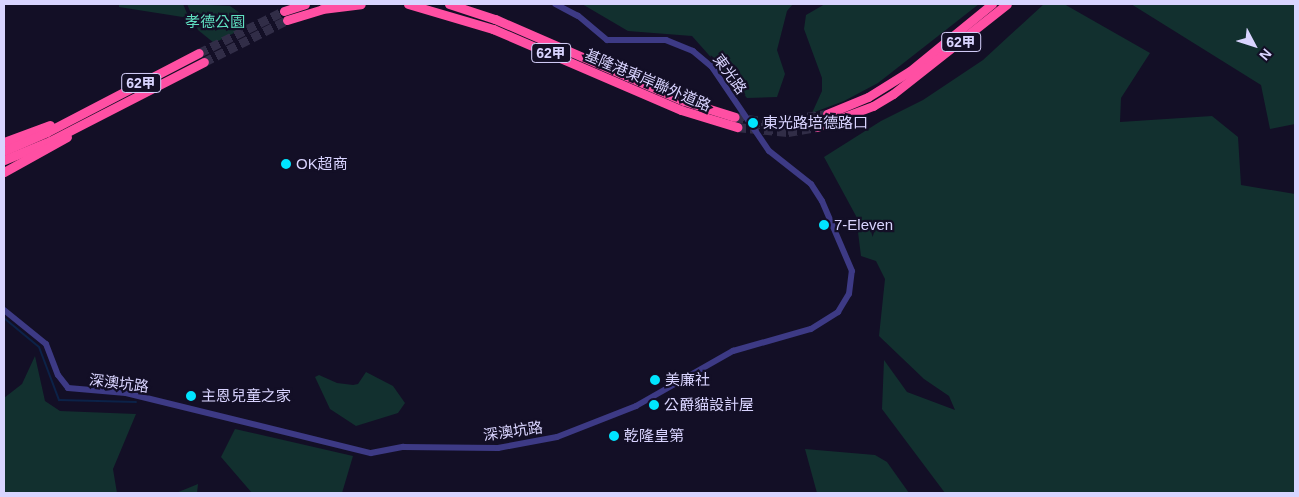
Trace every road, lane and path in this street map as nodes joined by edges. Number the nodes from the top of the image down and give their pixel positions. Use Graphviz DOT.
graph roads {
  1 [pos="362,4"];
  2 [pos="408,4"];
  3 [pos="449,4"];
  4 [pos="555,4"];
  5 [pos="992,4"];
  6 [pos="1006,4"];
  7 [pos="304,7"];
  8 [pos="285,16"];
  9 [pos="200,53"];
  10 [pos="204,62"];
  11 [pos="913,75"];
  12 [pos="682,106"];
  13 [pos="83,113"];
  14 [pos="827,114"];
  15 [pos="735,117"];
  16 [pos="90,120"];
  17 [pos="737,127"];
  18 [pos="817,127"];
  19 [pos="4,142"];
  20 [pos="762,142"];
  21 [pos="4,151"];
  22 [pos="4,160"];
  23 [pos="4,172"];
  24 [pos="4,310"];
  1 -- 7 [label="highway"];
  2 -- 12 [label="highway, 基隆港東岸聯外道路 / 62甲"];
  3 -- 12 [label="highway, 基隆港東岸聯外道路 / 62甲"];
  4 -- 20 [label="street, 東光路"];
  5 -- 11 [label="highway, 62甲"];
  6 -- 11 [label="highway, 62甲"];
  7 -- 8 [label="highway"];
  9 -- 13 [label="highway, 62甲"];
  10 -- 16 [label="highway, 62甲"];
  11 -- 14 [label="highway, 62甲"];
  11 -- 18 [label="highway, 62甲"];
  12 -- 15 [label="highway, 基隆港東岸聯外道路 / 62甲"];
  12 -- 17 [label="highway, 基隆港東岸聯外道路 / 62甲"];
  13 -- 19 [label="highway"];
  13 -- 21 [label="highway, 62甲"];
  16 -- 22 [label="highway, 62甲"];
  16 -- 23 [label="highway"];
  20 -- 24 [label="street, 深澳坑路"];
}
